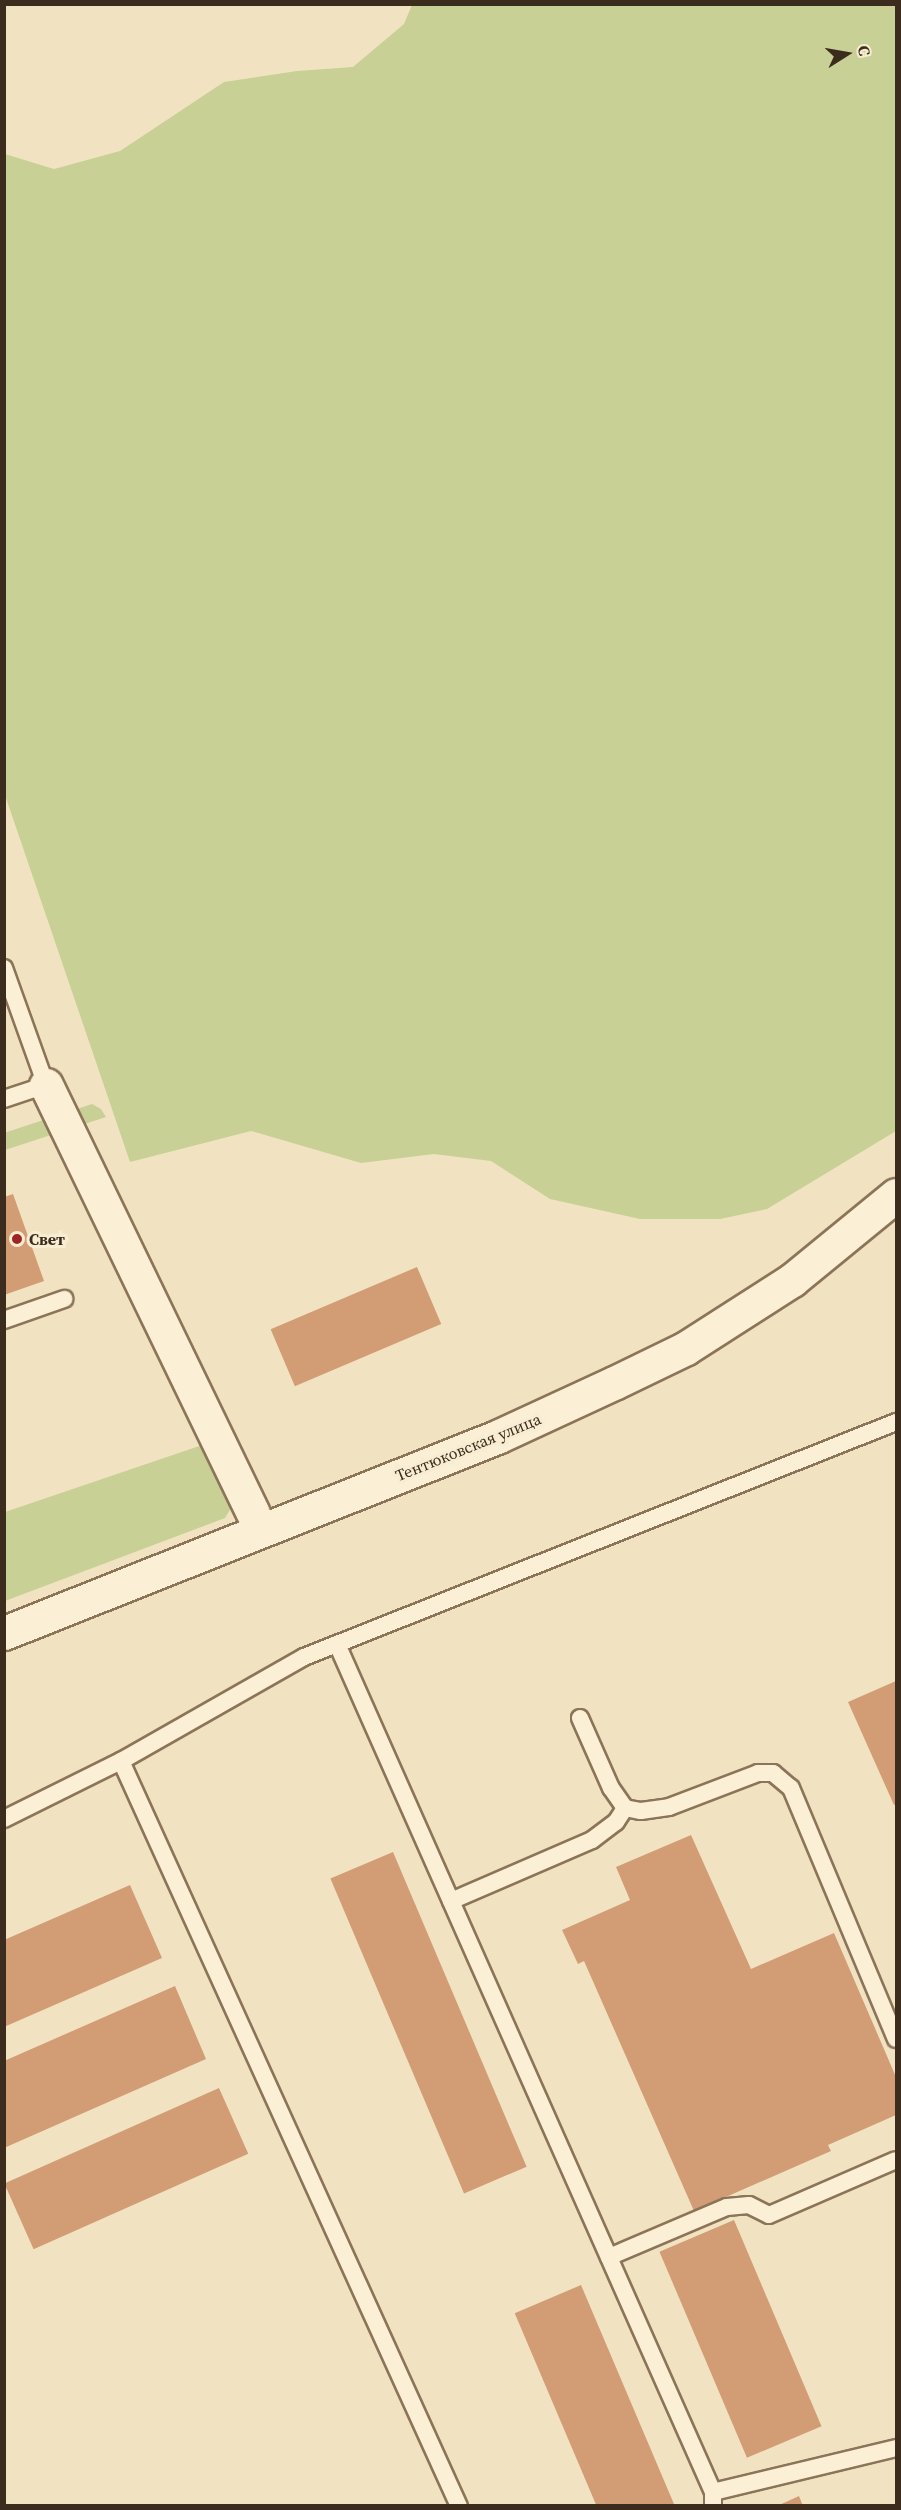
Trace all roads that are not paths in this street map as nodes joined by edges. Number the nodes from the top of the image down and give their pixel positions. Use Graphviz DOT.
graph roads {
  1 [pos="4,968"];
  2 [pos="46,1085"];
  3 [pos="4,1099"];
  4 [pos="897,1195"];
  5 [pos="64,1299"];
  6 [pos="4,1320"];
  7 [pos="897,1422"];
  8 [pos="253,1513"];
  9 [pos="4,1633"];
  10 [pos="337,1644"];
  11 [pos="580,1718"];
  12 [pos="121,1761"];
  13 [pos="625,1808"];
  14 [pos="4,1819"];
  15 [pos="451,1901"];
  16 [pos="897,2039"];
  17 [pos="897,2160"];
  18 [pos="609,2257"];
  19 [pos="897,2448"];
  20 [pos="713,2499"];
  21 [pos="459,2505"];
  1 -- 2 [label="lane"];
  2 -- 3 [label="lane"];
  2 -- 8 [label="street"];
  4 -- 9 [label="street, Тентюковская улица"];
  5 -- 6 [label="lane"];
  7 -- 10 [label="lane"];
  10 -- 12 [label="lane"];
  10 -- 15 [label="lane"];
  11 -- 13 [label="lane"];
  12 -- 14 [label="lane"];
  12 -- 21 [label="lane"];
  13 -- 15 [label="lane"];
  13 -- 16 [label="lane"];
  15 -- 18 [label="lane"];
  17 -- 18 [label="lane"];
  18 -- 20 [label="lane"];
  19 -- 20 [label="lane"];
}
